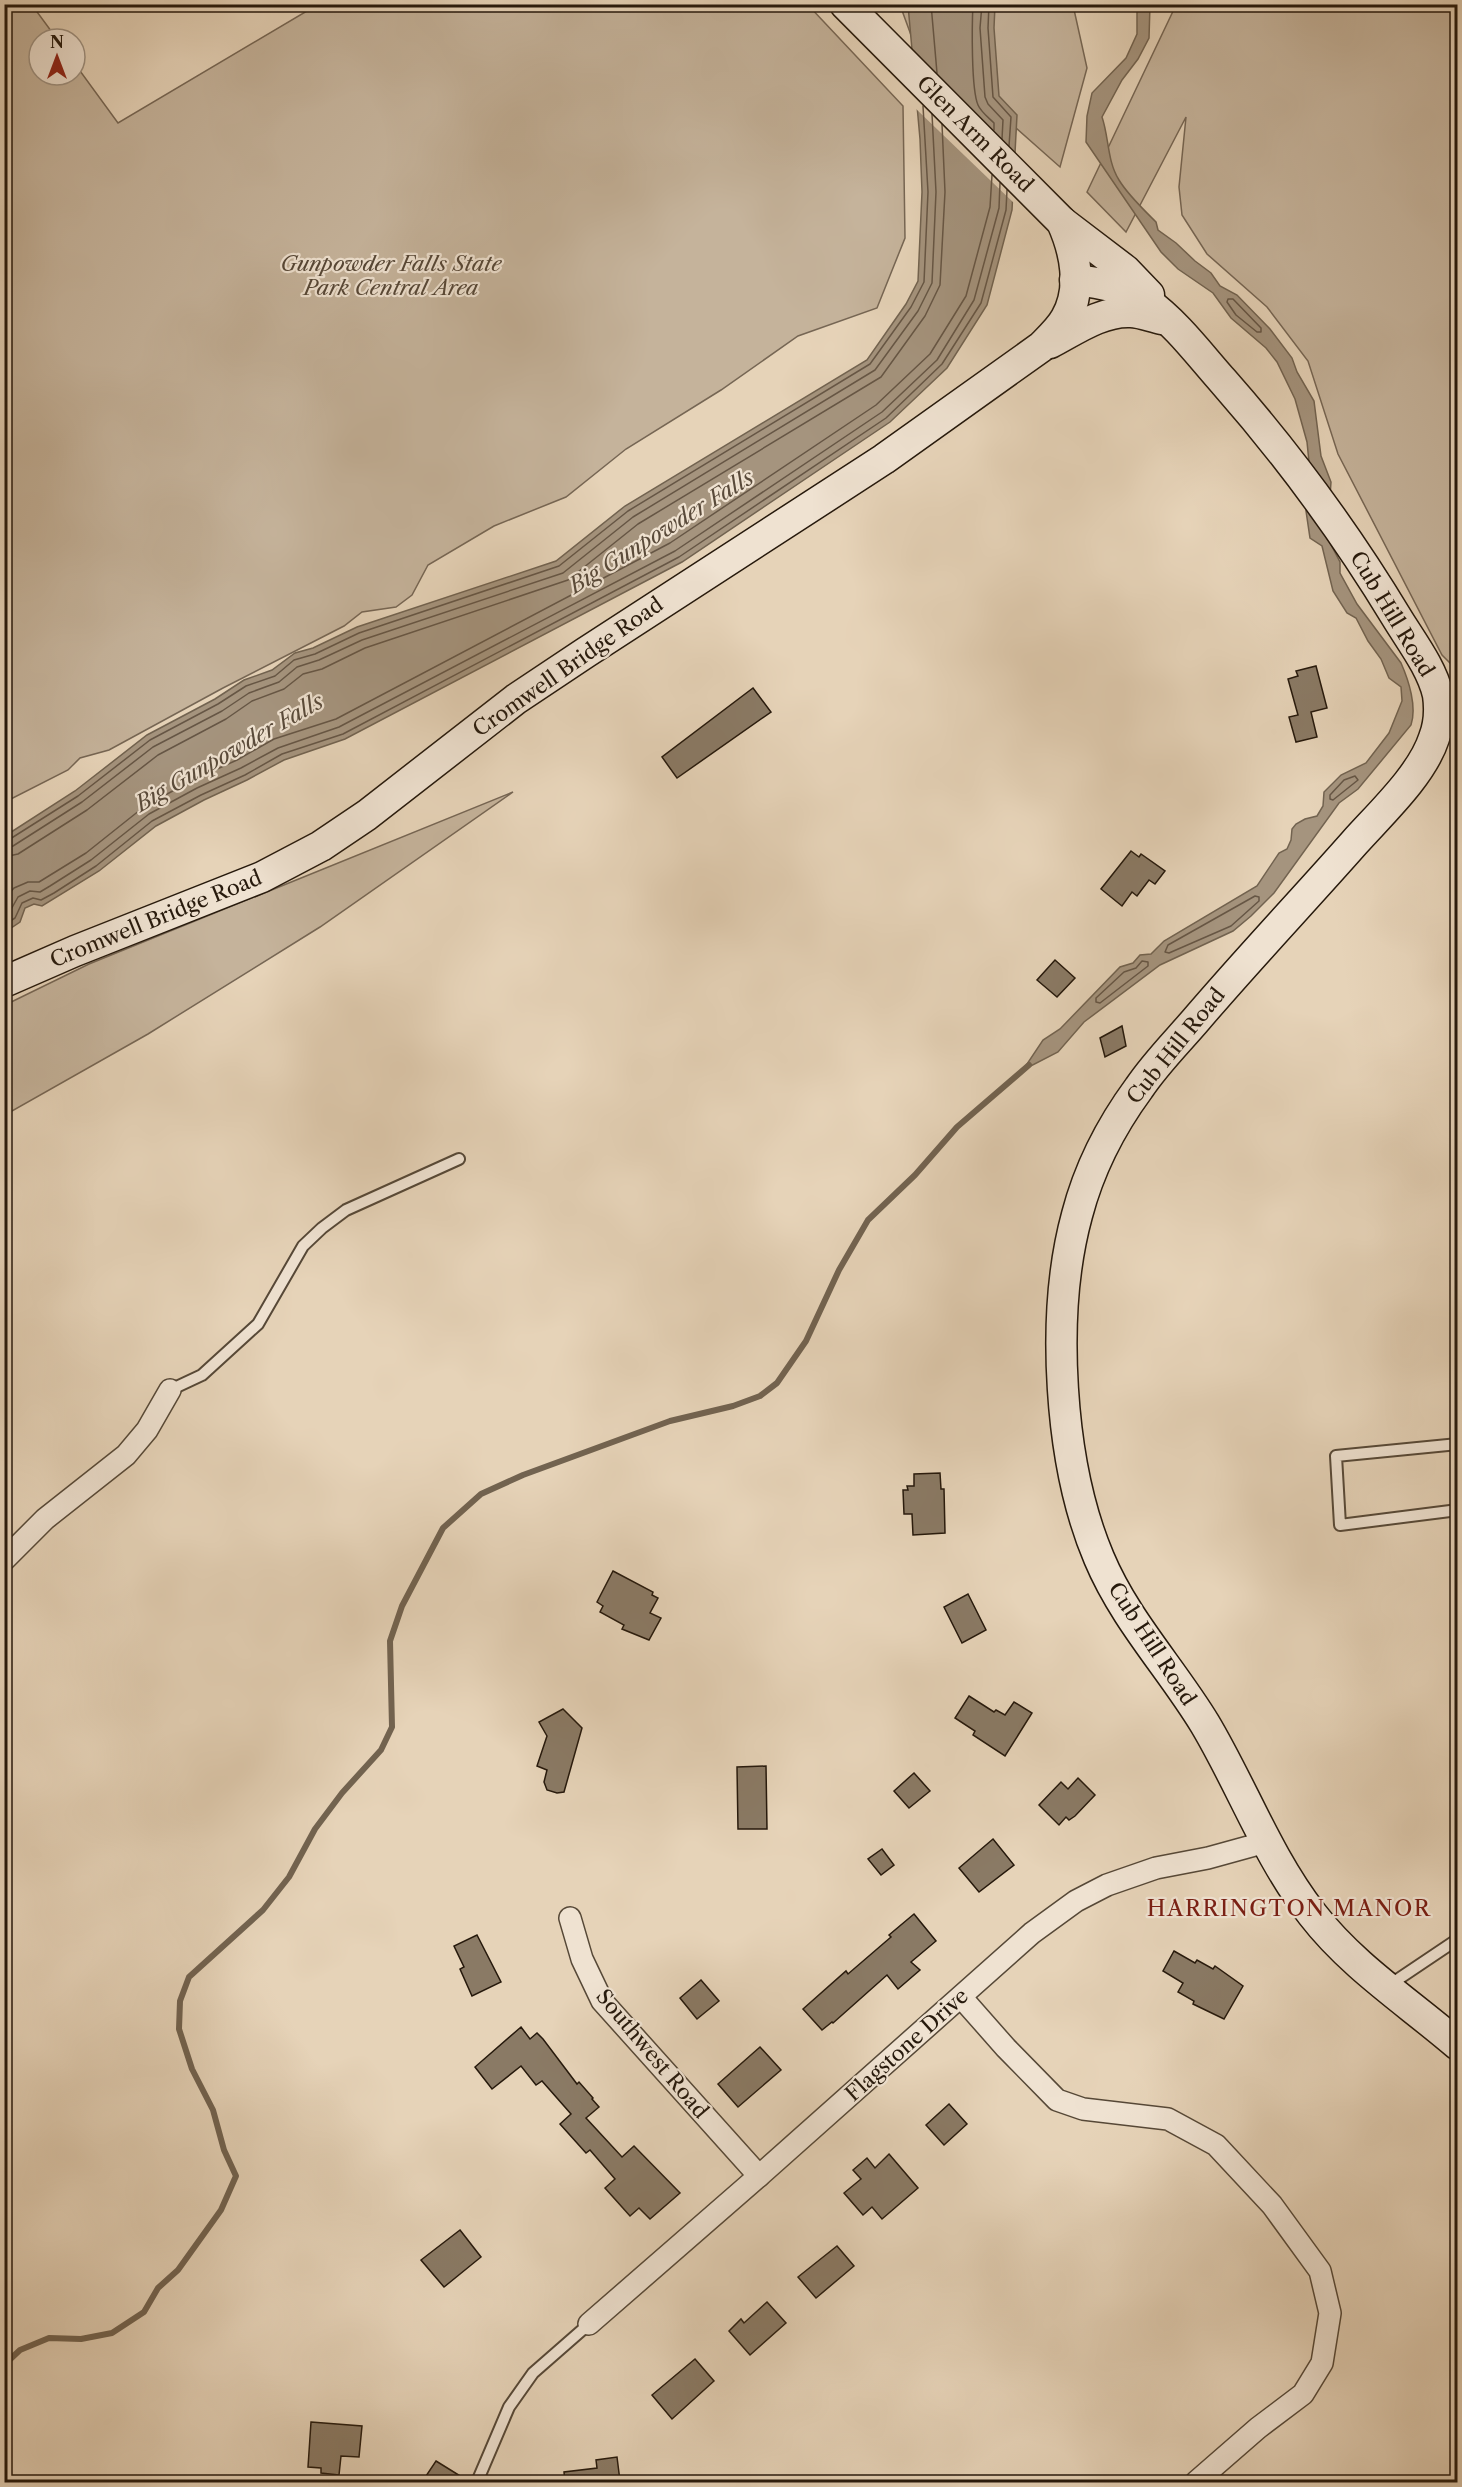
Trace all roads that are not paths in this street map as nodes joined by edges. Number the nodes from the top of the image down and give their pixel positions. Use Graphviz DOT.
graph roads {
  1 [pos="844,4"];
  2 [pos="1052,212"];
  3 [pos="1075,280"];
  4 [pos="1171,322"];
  5 [pos="1041,348"];
  6 [pos="4,982"];
  7 [pos="459,1160"];
  8 [pos="170,1390"];
  9 [pos="1458,1444"];
  10 [pos="1458,1510"];
  11 [pos="4,1560"];
  12 [pos="1266,1842"];
  13 [pos="570,1918"];
  14 [pos="1458,1940"];
  15 [pos="1385,1987"];
  16 [pos="961,1997"];
  17 [pos="1458,2045"];
  18 [pos="759,2176"];
  19 [pos="589,2324"];
  20 [pos="477,2482"];
  21 [pos="1196,2482"];
  1 -- 2 [label="street, Glen Arm Road"];
  2 -- 3 [label="street, Glen Arm Road"];
  2 -- 4 [label="street"];
  3 -- 4 [label="street, Cub Hill Road"];
  3 -- 5 [label="street, Cromwell Bridge Road"];
  4 -- 5 [label="street"];
  4 -- 12 [label="street, Cub Hill Road"];
  5 -- 6 [label="street, Cromwell Bridge Road"];
  7 -- 8 [label="lane"];
  8 -- 11 [label="street"];
  9 -- 10 [label="lane"];
  12 -- 15 [label="street, Cub Hill Road"];
  12 -- 16 [label="street, Flagstone Drive"];
  13 -- 18 [label="street, Southwest Road"];
  14 -- 15 [label="lane"];
  15 -- 17 [label="street, Cub Hill Road"];
  16 -- 18 [label="street, Flagstone Drive"];
  16 -- 21 [label="street"];
  18 -- 19 [label="street, Flagstone Drive"];
  19 -- 20 [label="lane"];
}
